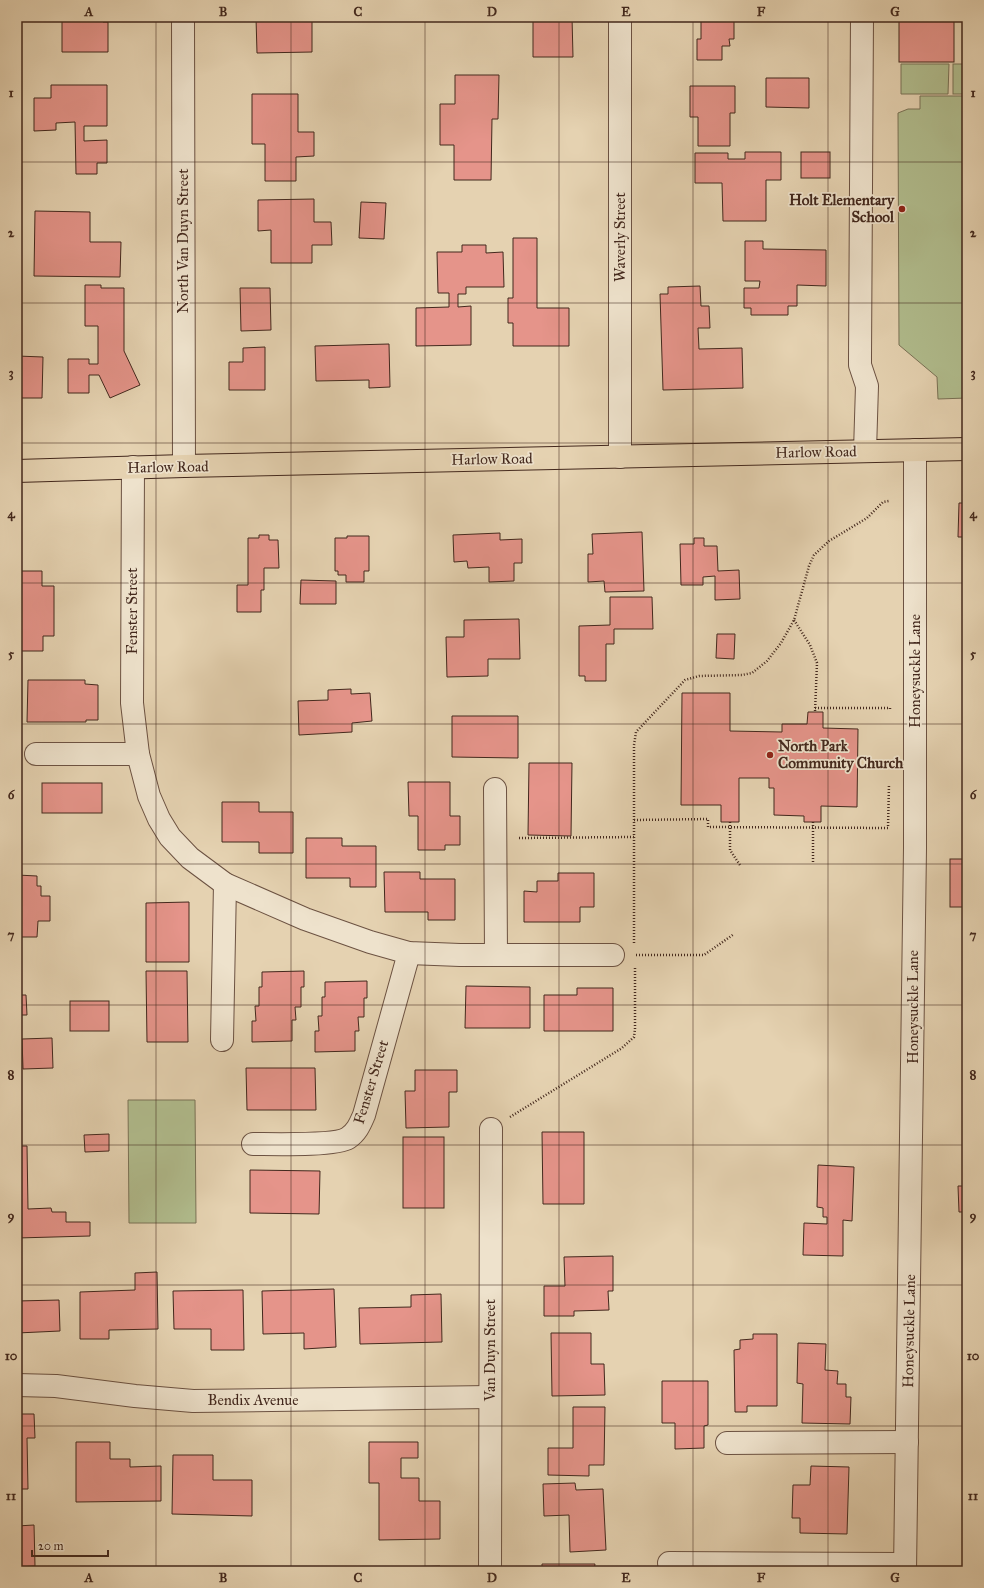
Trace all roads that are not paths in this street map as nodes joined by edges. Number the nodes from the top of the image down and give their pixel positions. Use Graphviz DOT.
graph roads {
  1 [pos="183,17"];
  2 [pos="620,17"];
  3 [pos="862,17"];
  4 [pos="967,449"];
  5 [pos="915,450"];
  6 [pos="865,452"];
  7 [pos="620,457"];
  8 [pos="184,466"];
  9 [pos="133,467"];
  10 [pos="17,472"];
  11 [pos="36,754"];
  12 [pos="138,754"];
  13 [pos="495,789"];
  14 [pos="225,884"];
  15 [pos="409,953"];
  16 [pos="496,955"];
  17 [pos="624,955"];
  18 [pos="222,1040"];
  19 [pos="491,1129"];
  20 [pos="253,1144"];
  21 [pos="17,1385"];
  22 [pos="489,1397"];
  23 [pos="907,1442"];
  24 [pos="727,1443"];
  25 [pos="669,1563"];
  26 [pos="905,1568"];
  27 [pos="490,1571"];
  1 -- 8 [label="street, North Van Duyn Street"];
  2 -- 7 [label="street, Waverly Street"];
  3 -- 6 [label="street"];
  4 -- 5 [label="main road, Harlow Road"];
  5 -- 6 [label="main road, Harlow Road"];
  5 -- 23 [label="street, Honeysuckle Lane"];
  6 -- 7 [label="main road, Harlow Road"];
  7 -- 8 [label="main road, Harlow Road"];
  8 -- 9 [label="main road, Harlow Road"];
  9 -- 10 [label="main road, Harlow Road"];
  9 -- 12 [label="street, Fenster Street"];
  11 -- 12 [label="street"];
  12 -- 14 [label="street, Fenster Street"];
  13 -- 16 [label="street"];
  14 -- 15 [label="street, Fenster Street"];
  14 -- 18 [label="street"];
  15 -- 16 [label="street, Fenster Street"];
  15 -- 20 [label="street, Fenster Street"];
  16 -- 17 [label="street, Fenster Street"];
  19 -- 22 [label="street, Van Duyn Street"];
  21 -- 22 [label="street, Bendix Avenue"];
  22 -- 27 [label="street, Van Duyn Street"];
  23 -- 24 [label="street"];
  23 -- 26 [label="street, Honeysuckle Lane"];
  25 -- 26 [label="street, Honeysuckle Lane"];
}
